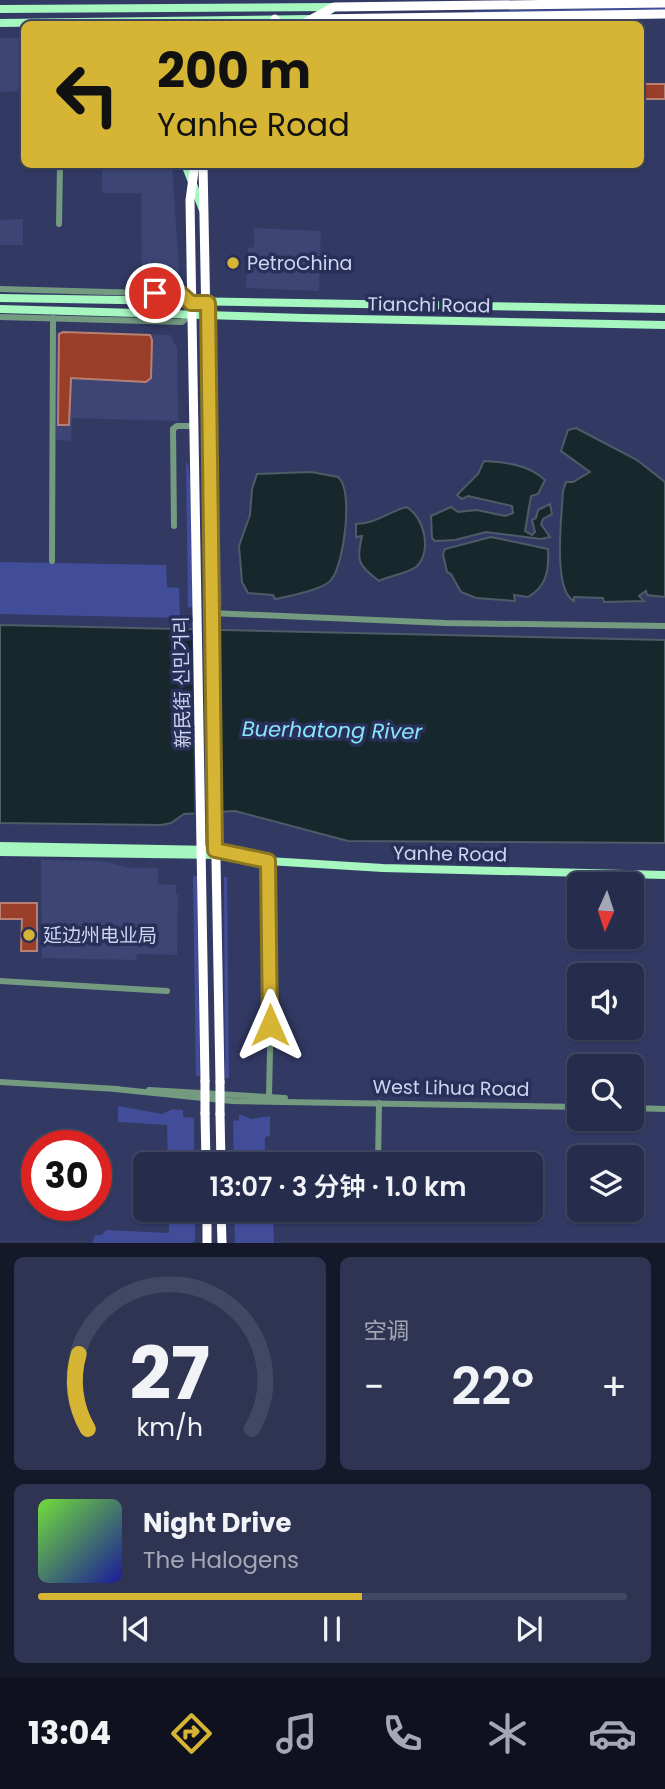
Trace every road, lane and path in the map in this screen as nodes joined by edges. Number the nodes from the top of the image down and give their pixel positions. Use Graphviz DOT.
graph roads {
  1 [pos="367,3"];
  2 [pos="665,3"];
  3 [pos="334,7"];
  4 [pos="0,9"];
  5 [pos="48,9"];
  6 [pos="665,14"];
  7 [pos="367,18"];
  8 [pos="62,21"];
  9 [pos="309,21"];
  10 [pos="322,21"];
  11 [pos="0,23"];
  12 [pos="21,23"];
  13 [pos="60,168"];
  14 [pos="185,168"];
  15 [pos="186,168"];
  16 [pos="194,168"];
  17 [pos="203,168"];
  18 [pos="192,184"];
  19 [pos="190,200"];
  20 [pos="205,213"];
  21 [pos="59,224"];
  22 [pos="0,289"];
  23 [pos="0,298"];
  24 [pos="191,303"];
  25 [pos="208,303"];
  26 [pos="0,309"];
  27 [pos="665,309"];
  28 [pos="191,314"];
  29 [pos="209,314"];
  30 [pos="0,317"];
  31 [pos="52,318"];
  32 [pos="665,325"];
  33 [pos="194,426"];
  34 [pos="174,526"];
  35 [pos="52,561"];
  36 [pos="198,609"];
  37 [pos="211,611"];
  38 [pos="665,626"];
  39 [pos="0,846"];
  40 [pos="0,852"];
  41 [pos="202,853"];
  42 [pos="215,853"];
  43 [pos="268,861"];
  44 [pos="665,875"];
  45 [pos="0,981"];
  46 [pos="167,991"];
  47 [pos="0,1082"];
  48 [pos="115,1089"];
  49 [pos="269,1096"];
  50 [pos="321,1101"];
  51 [pos="379,1102"];
  52 [pos="567,1107"];
  53 [pos="644,1108"];
  54 [pos="665,1109"];
  55 [pos="206,1152"];
  56 [pos="221,1152"];
  57 [pos="378,1152"];
  58 [pos="204,1222"];
  59 [pos="207,1222"];
  60 [pos="221,1222"];
  61 [pos="221,1228"];
  62 [pos="198,1243"];
  63 [pos="207,1243"];
  64 [pos="222,1243"];
  65 [pos="228,1243"];
  1 -- 2 [label="highway"];
  1 -- 3 [label="highway"];
  1 -- 7 [label="street"];
  3 -- 5 [label="main road"];
  3 -- 9 [label="highway"];
  4 -- 5 [label="main road"];
  5 -- 8 [label="main road"];
  6 -- 7 [label="highway"];
  7 -- 10 [label="highway"];
  11 -- 12 [label="main road"];
  13 -- 21 [label="street"];
  14 -- 19 [label="main road, 新民街 신민거리"];
  15 -- 18 [label="main road, 新民街 신민거리"];
  16 -- 18 [label="highway, 新民街 신민거리"];
  17 -- 20 [label="highway, 新民街 신민거리"];
  18 -- 19 [label="highway, 新民街 신민거리"];
  18 -- 20 [label="main road, 新民街 신민거리"];
  19 -- 24 [label="highway, 新民街 신민거리"];
  20 -- 25 [label="highway, 新民街 신민거리"];
  22 -- 24 [label="street, Tianchi Road"];
  23 -- 24 [label="main road, Tianchi Road"];
  24 -- 25 [label="main road, Tianchi Road"];
  24 -- 28 [label="highway, 新民街 신민거리"];
  25 -- 27 [label="main road, Tianchi Road"];
  25 -- 29 [label="highway, 新民街 신민거리"];
  26 -- 28 [label="main road, Tianchi Road"];
  28 -- 29 [label="main road, Tianchi Road"];
  28 -- 31 [label="street, Tianchi Road"];
  28 -- 33 [label="highway, 新民街 신민거리"];
  29 -- 32 [label="main road, Tianchi Road"];
  29 -- 37 [label="highway, 新民街 신민거리"];
  30 -- 31 [label="street, Tianchi Road"];
  31 -- 35 [label="street"];
  33 -- 34 [label="street"];
  33 -- 36 [label="highway, 新民街 신민거리"];
  36 -- 37 [label="highway"];
  36 -- 41 [label="highway, 新民街 신민거리"];
  37 -- 38 [label="street"];
  37 -- 42 [label="highway, 新民街 신민거리"];
  39 -- 41 [label="main road, Yanhe Road"];
  40 -- 41 [label="main road, Yanhe Road"];
  41 -- 42 [label="main road, Yanhe Road"];
  41 -- 55 [label="highway, 新民街 신민거리, bridge"];
  42 -- 43 [label="main road, Yanhe Road"];
  42 -- 56 [label="highway, 新民街 신민거리, bridge"];
  43 -- 44 [label="main road, Yanhe Road"];
  43 -- 49 [label="street"];
  45 -- 46 [label="street"];
  47 -- 48 [label="street, West Lihua Road"];
  48 -- 49 [label="street, West Lihua Road"];
  48 -- 50 [label="street, West Lihua Road"];
  49 -- 50 [label="street, West Lihua Road"];
  50 -- 51 [label="street, West Lihua Road"];
  51 -- 52 [label="street, West Lihua Road"];
  51 -- 57 [label="street"];
  53 -- 54 [label="street"];
  58 -- 62 [label="highway"];
  59 -- 63 [label="highway"];
  60 -- 61 [label="highway"];
  61 -- 64 [label="highway"];
  61 -- 65 [label="highway"];
}
